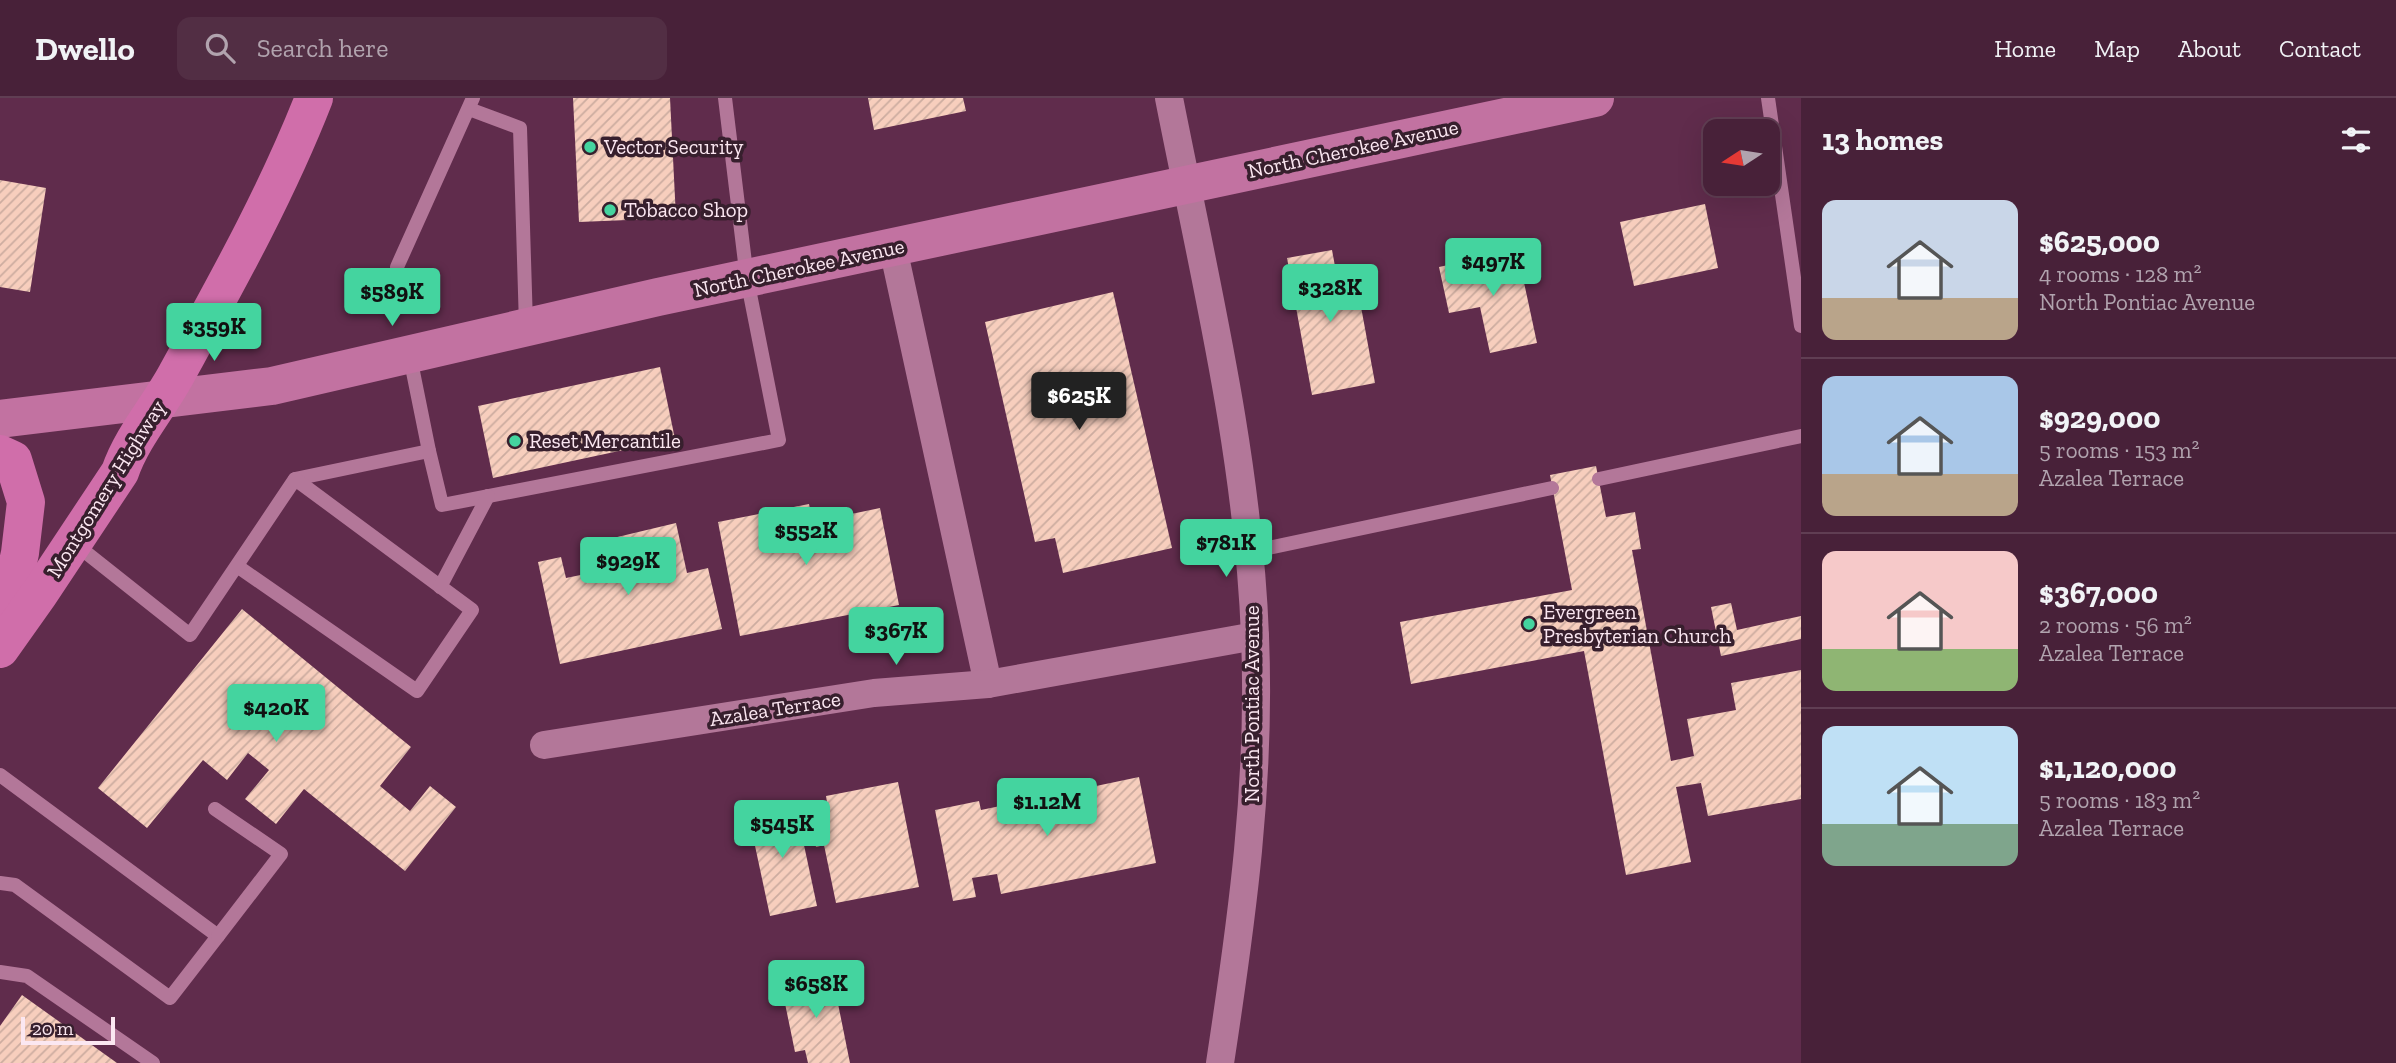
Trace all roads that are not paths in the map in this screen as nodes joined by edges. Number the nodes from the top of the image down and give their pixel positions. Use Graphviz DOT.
graph roads {
  1 [pos="314,98"];
  2 [pos="725,98"];
  3 [pos="1169,98"];
  4 [pos="1595,98"];
  5 [pos="1768,98"];
  6 [pos="471,103"];
  7 [pos="1186,184"];
  8 [pos="893,248"];
  9 [pos="397,267"];
  10 [pos="747,279"];
  11 [pos="1801,326"];
  12 [pos="526,328"];
  13 [pos="410,355"];
  14 [pos="163,398"];
  15 [pos="0,419"];
  16 [pos="1801,436"];
  17 [pos="429,451"];
  18 [pos="0,454"];
  19 [pos="295,479"];
  20 [pos="1599,479"];
  21 [pos="1552,488"];
  22 [pos="488,496"];
  23 [pos="73,542"];
  24 [pos="1249,552"];
  25 [pos="237,566"];
  26 [pos="440,587"];
  27 [pos="1255,636"];
  28 [pos="0,642"];
  29 [pos="0,649"];
  30 [pos="988,684"];
  31 [pos="544,745"];
  32 [pos="0,775"];
  33 [pos="215,809"];
  34 [pos="0,883"];
  35 [pos="218,936"];
  36 [pos="0,972"];
  37 [pos="153,1063"];
  38 [pos="1220,1063"];
  1 -- 14 [label="main road, Montgomery Highway"];
  2 -- 10 [label="lane"];
  3 -- 7 [label="street, North Pontiac Avenue"];
  4 -- 7 [label="street, North Cherokee Avenue"];
  5 -- 11 [label="lane"];
  6 -- 9 [label="lane"];
  6 -- 12 [label="lane"];
  7 -- 8 [label="street, North Cherokee Avenue"];
  7 -- 24 [label="street, North Pontiac Avenue"];
  8 -- 10 [label="street, North Cherokee Avenue"];
  8 -- 30 [label="street"];
  10 -- 12 [label="street, North Cherokee Avenue"];
  10 -- 22 [label="lane"];
  12 -- 13 [label="street, North Cherokee Avenue"];
  13 -- 14 [label="street, North Cherokee Avenue"];
  13 -- 17 [label="lane"];
  14 -- 15 [label="street, North Cherokee Avenue"];
  14 -- 23 [label="main road, Montgomery Highway"];
  16 -- 20 [label="lane"];
  17 -- 19 [label="lane"];
  17 -- 22 [label="lane"];
  18 -- 28 [label="main road"];
  19 -- 25 [label="lane"];
  19 -- 26 [label="lane"];
  21 -- 24 [label="lane"];
  22 -- 26 [label="lane"];
  23 -- 25 [label="lane"];
  23 -- 29 [label="main road, Montgomery Highway"];
  24 -- 27 [label="street, North Pontiac Avenue"];
  25 -- 26 [label="lane"];
  27 -- 30 [label="street, Azalea Terrace"];
  27 -- 38 [label="street, North Pontiac Avenue"];
  30 -- 31 [label="street, Azalea Terrace"];
  32 -- 35 [label="lane"];
  33 -- 35 [label="lane"];
  34 -- 35 [label="lane"];
  36 -- 37 [label="lane"];
}
